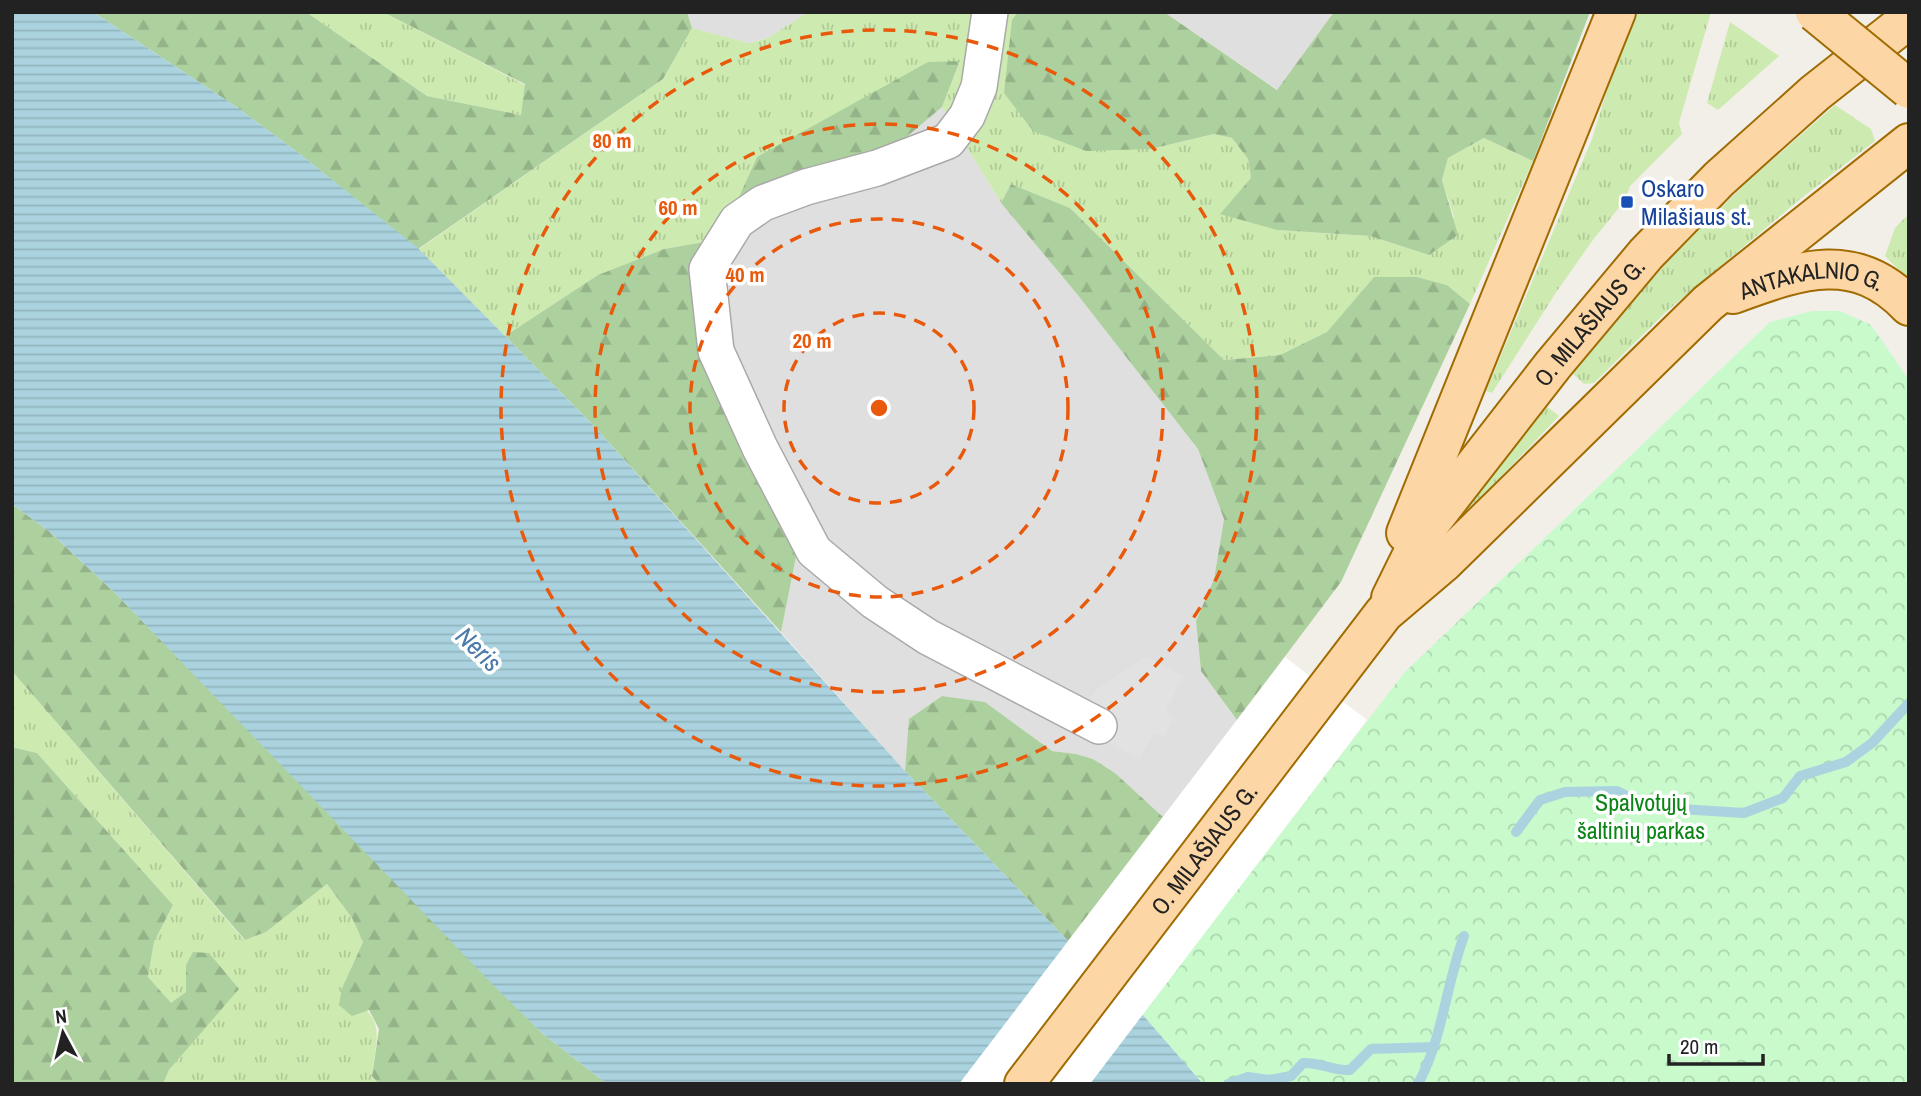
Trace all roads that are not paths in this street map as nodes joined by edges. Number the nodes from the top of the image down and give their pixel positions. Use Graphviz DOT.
graph roads {
  1 [pos="990,12"];
  2 [pos="1616,12"];
  3 [pos="1815,12"];
  4 [pos="1909,19"];
  5 [pos="1909,89"];
  6 [pos="1909,143"];
  7 [pos="1708,303"];
  8 [pos="1909,306"];
  9 [pos="1384,613"];
  10 [pos="1099,726"];
  11 [pos="1024,1084"];
  1 -- 10 [label="street"];
  2 -- 9 [label="main road"];
  3 -- 5 [label="main road, bridge"];
  4 -- 9 [label="main road, O. MILAŠIAUS G."];
  6 -- 7 [label="main road, O. MILAŠIAUS G."];
  7 -- 8 [label="main road, ANTAKALNIO G."];
  7 -- 9 [label="main road, O. MILAŠIAUS G."];
  9 -- 11 [label="main road, O. MILAŠIAUS G."];
}
